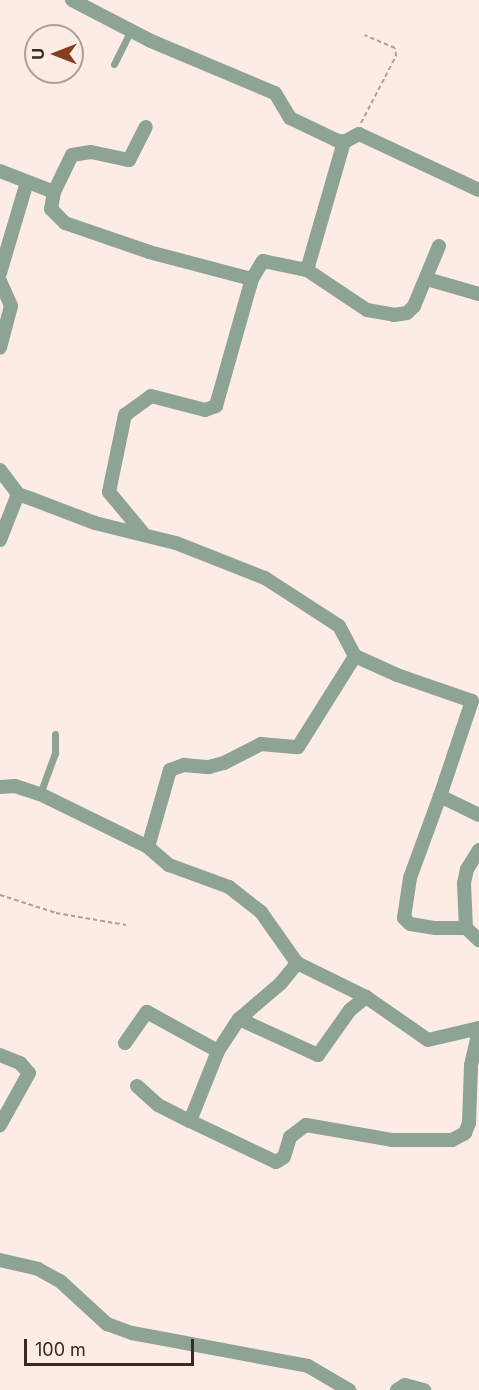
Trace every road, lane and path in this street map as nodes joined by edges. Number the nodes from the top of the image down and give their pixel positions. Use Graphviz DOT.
graph roads {
  1 [pos="72,0"];
  2 [pos="100,5"];
  3 [pos="132,28"];
  4 [pos="365,35"];
  5 [pos="114,64"];
  6 [pos="146,127"];
  7 [pos="356,134"];
  8 [pos="344,142"];
  9 [pos="0,171"];
  10 [pos="27,182"];
  11 [pos="479,190"];
  12 [pos="54,192"];
  13 [pos="439,246"];
  14 [pos="307,270"];
  15 [pos="0,273"];
  16 [pos="252,279"];
  17 [pos="426,279"];
  18 [pos="0,281"];
  19 [pos="479,294"];
  20 [pos="0,348"];
  21 [pos="0,470"];
  22 [pos="18,494"];
  23 [pos="143,533"];
  24 [pos="0,540"];
  25 [pos="355,656"];
  26 [pos="476,701"];
  27 [pos="55,734"];
  28 [pos="0,787"];
  29 [pos="40,794"];
  30 [pos="440,796"];
  31 [pos="479,815"];
  32 [pos="148,847"];
  33 [pos="479,850"];
  34 [pos="0,896"];
  35 [pos="126,926"];
  36 [pos="466,928"];
  37 [pos="479,940"];
  38 [pos="297,963"];
  39 [pos="366,997"];
  40 [pos="240,1019"];
  41 [pos="479,1029"];
  42 [pos="125,1043"];
  43 [pos="218,1051"];
  44 [pos="0,1055"];
  45 [pos="137,1086"];
  46 [pos="190,1121"];
  47 [pos="0,1125"];
  48 [pos="0,1260"];
  49 [pos="349,1390"];
  50 [pos="397,1390"];
  51 [pos="424,1390"];
  1 -- 2 [label="street"];
  2 -- 3 [label="street"];
  3 -- 5 [label="lane"];
  3 -- 8 [label="street"];
  4 -- 7 [label="path"];
  6 -- 12 [label="street"];
  7 -- 8 [label="street"];
  7 -- 11 [label="street"];
  8 -- 14 [label="street"];
  9 -- 10 [label="street"];
  10 -- 12 [label="street"];
  10 -- 15 [label="street"];
  12 -- 16 [label="street"];
  13 -- 17 [label="street"];
  14 -- 16 [label="street"];
  14 -- 17 [label="street"];
  16 -- 23 [label="street"];
  17 -- 19 [label="street"];
  18 -- 20 [label="street"];
  21 -- 22 [label="street"];
  22 -- 23 [label="street"];
  22 -- 24 [label="street"];
  23 -- 25 [label="street"];
  25 -- 26 [label="street"];
  25 -- 32 [label="street"];
  26 -- 30 [label="street"];
  27 -- 29 [label="lane"];
  28 -- 29 [label="street"];
  29 -- 32 [label="street"];
  30 -- 31 [label="street"];
  30 -- 36 [label="street"];
  32 -- 38 [label="street"];
  33 -- 36 [label="street"];
  34 -- 35 [label="path"];
  36 -- 37 [label="street"];
  38 -- 39 [label="street"];
  38 -- 40 [label="street"];
  39 -- 40 [label="street"];
  39 -- 41 [label="street"];
  40 -- 43 [label="street"];
  41 -- 46 [label="street"];
  42 -- 43 [label="street"];
  43 -- 46 [label="street"];
  44 -- 47 [label="street"];
  45 -- 46 [label="street"];
  48 -- 49 [label="street"];
  50 -- 51 [label="street"];
}
